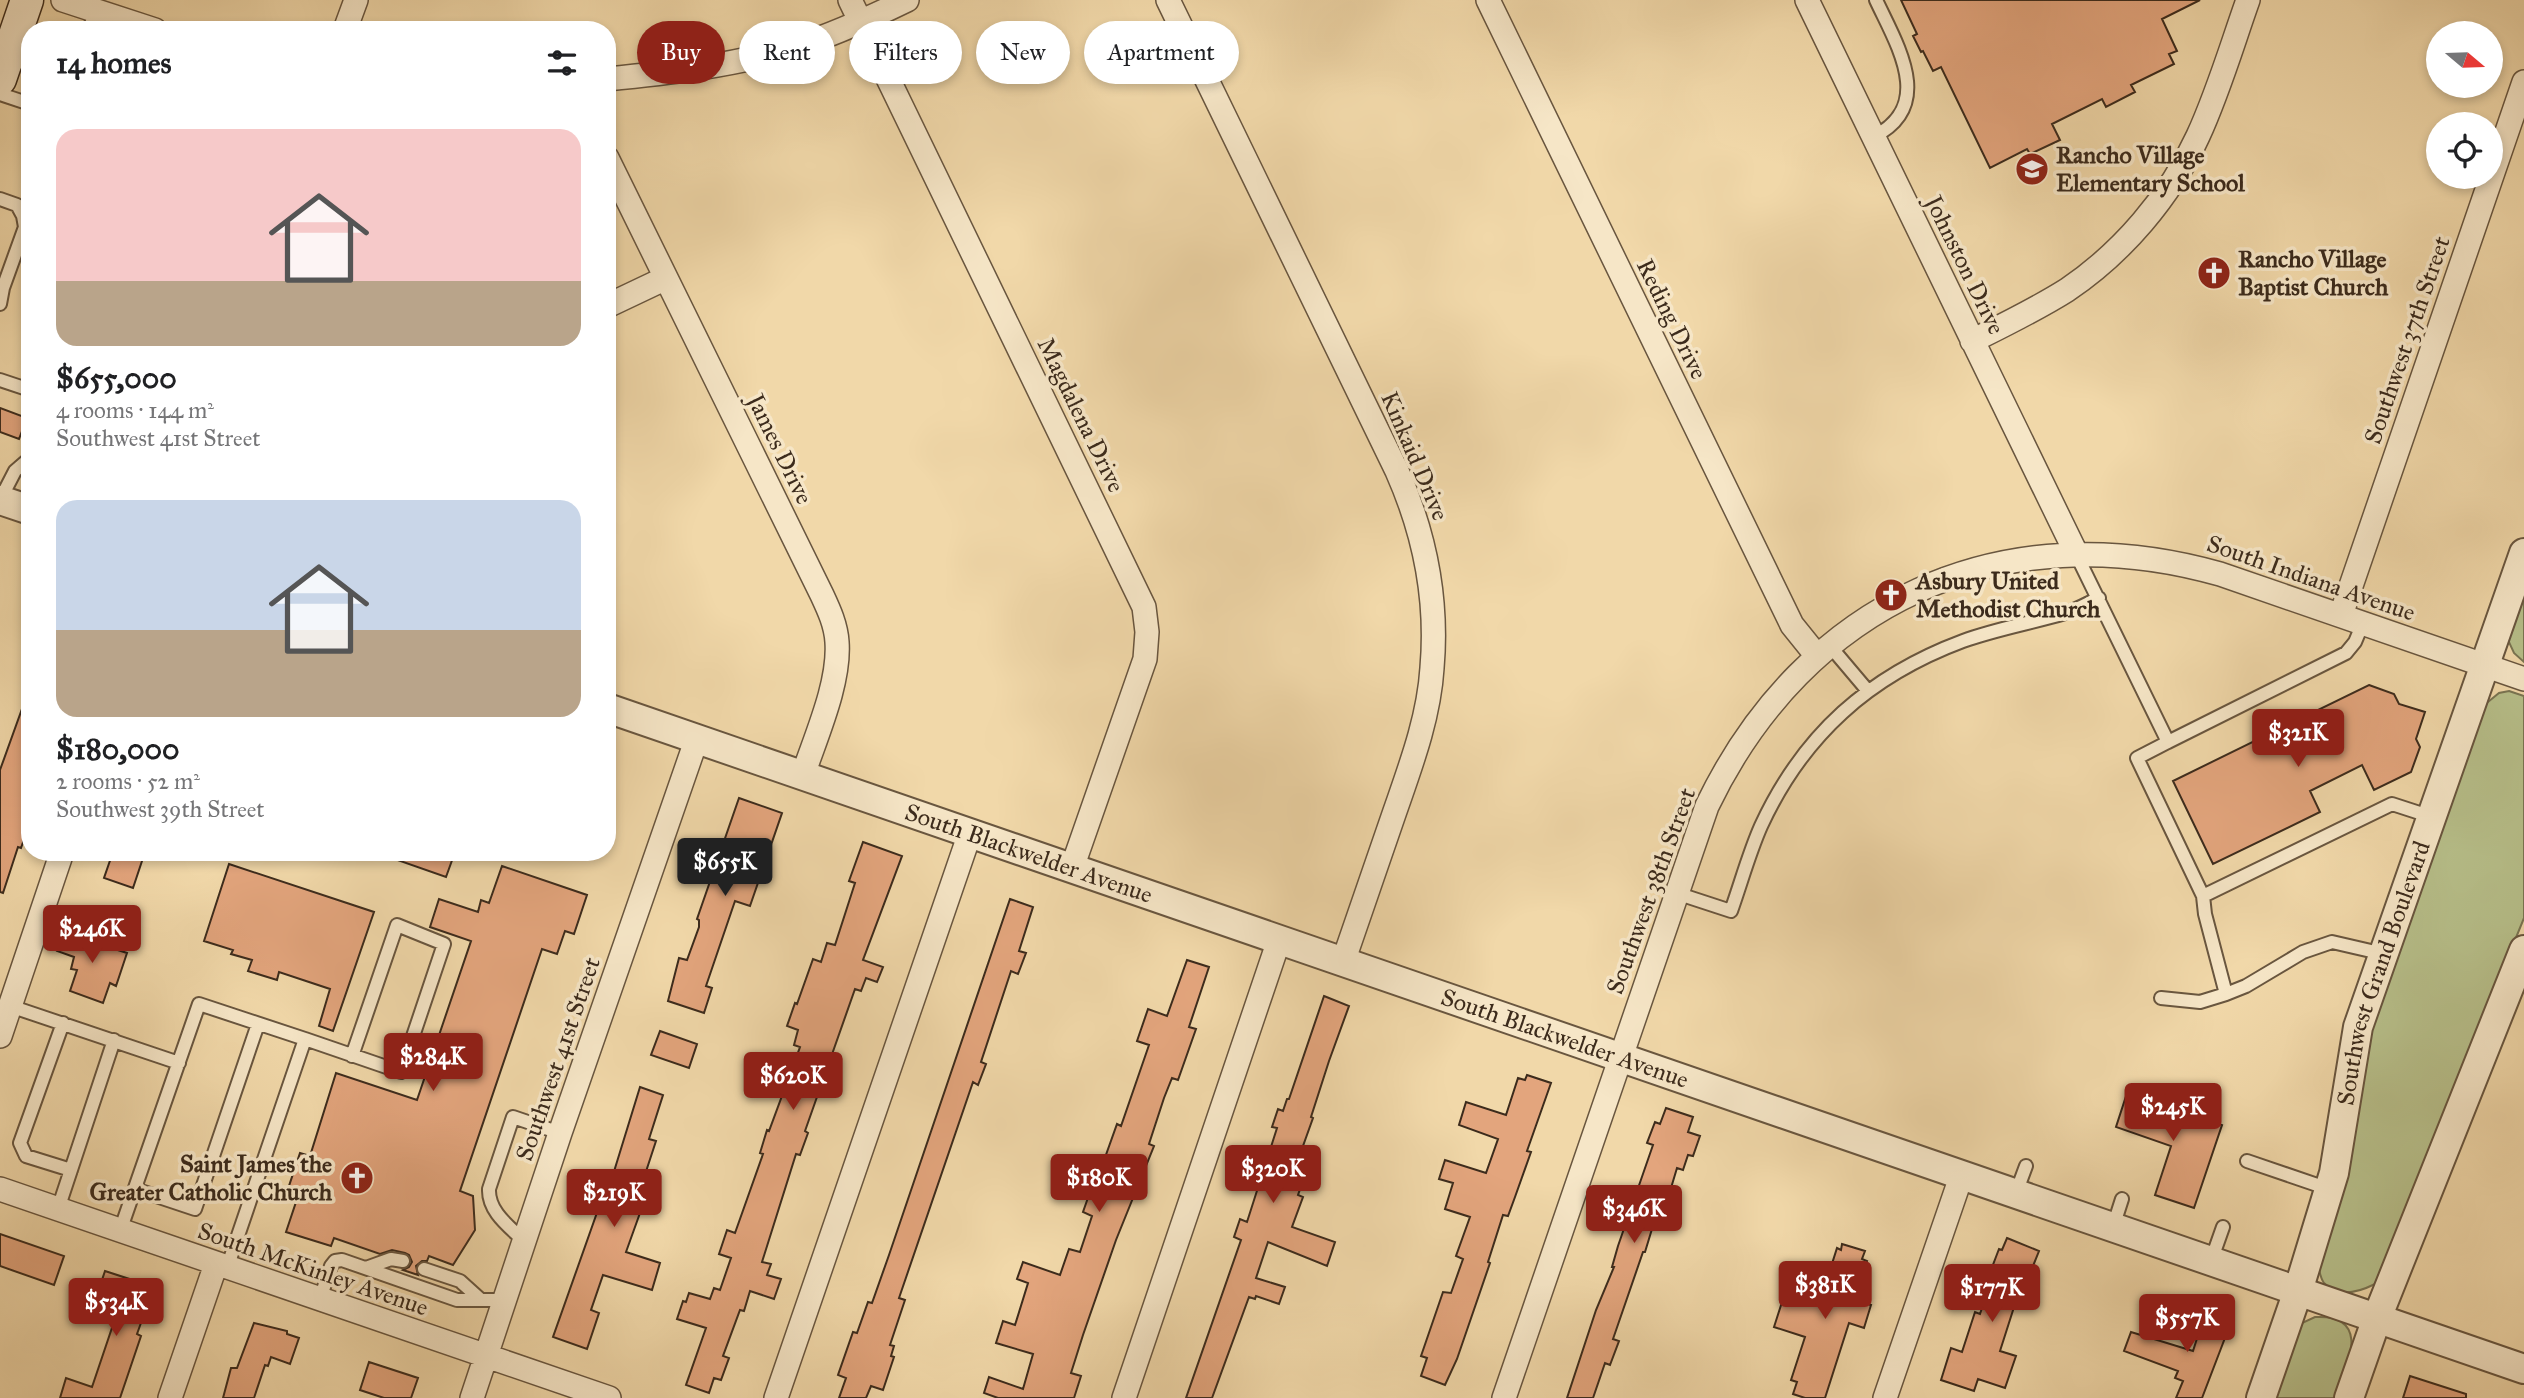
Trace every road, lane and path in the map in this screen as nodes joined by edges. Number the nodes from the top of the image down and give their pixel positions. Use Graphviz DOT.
graph roads {
  1 [pos="27,0"];
  2 [pos="63,0"];
  3 [pos="356,0"];
  4 [pos="850,0"];
  5 [pos="907,0"];
  6 [pos="1168,0"];
  7 [pos="1488,0"];
  8 [pos="1807,0"];
  9 [pos="1876,0"];
  10 [pos="2248,0"];
  11 [pos="92,20"];
  12 [pos="22,21"];
  13 [pos="348,21"];
  14 [pos="860,21"];
  15 [pos="862,21"];
  16 [pos="849,26"];
  17 [pos="21,27"];
  18 [pos="12,67"];
  19 [pos="616,78"];
  20 [pos="2524,82"];
  21 [pos="890,84"];
  22 [pos="0,94"];
  23 [pos="21,101"];
  24 [pos="1873,138"];
  25 [pos="616,176"];
  26 [pos="0,199"];
  27 [pos="21,212"];
  28 [pos="21,235"];
  29 [pos="666,278"];
  30 [pos="2,288"];
  31 [pos="616,302"];
  32 [pos="0,304"];
  33 [pos="1972,341"];
  34 [pos="0,380"];
  35 [pos="21,387"];
  36 [pos="21,466"];
  37 [pos="0,500"];
  38 [pos="21,507"];
  39 [pos="2076,553"];
  40 [pos="2524,553"];
  41 [pos="2099,598"];
  42 [pos="2341,615"];
  43 [pos="2363,623"];
  44 [pos="1824,651"];
  45 [pos="2485,665"];
  46 [pos="2524,678"];
  47 [pos="1868,691"];
  48 [pos="616,711"];
  49 [pos="697,738"];
  50 [pos="2168,742"];
  51 [pos="803,775"];
  52 [pos="2432,817"];
  53 [pos="970,833"];
  54 [pos="59,861"];
  55 [pos="1072,868"];
  56 [pos="1676,892"];
  57 [pos="2203,896"];
  58 [pos="1279,940"];
  59 [pos="2524,950"];
  60 [pos="2384,954"];
  61 [pos="1343,962"];
  62 [pos="2227,994"];
  63 [pos="2161,998"];
  64 [pos="10,1006"];
  65 [pos="63,1023"];
  66 [pos="258,1024"];
  67 [pos="0,1036"];
  68 [pos="305,1039"];
  69 [pos="114,1040"];
  70 [pos="352,1056"];
  71 [pos="1621,1056"];
  72 [pos="178,1063"];
  73 [pos="560,1133"];
  74 [pos="2247,1161"];
  75 [pos="2026,1166"];
  76 [pos="71,1170"];
  77 [pos="1962,1174"];
  78 [pos="0,1189"];
  79 [pos="135,1189"];
  80 [pos="2329,1189"];
  81 [pos="2016,1193"];
  82 [pos="2122,1199"];
  83 [pos="58,1209"];
  84 [pos="2113,1227"];
  85 [pos="2223,1227"];
  86 [pos="120,1231"];
  87 [pos="524,1241"];
  88 [pos="403,1261"];
  89 [pos="2211,1261"];
  90 [pos="221,1266"];
  91 [pos="366,1268"];
  92 [pos="424,1269"];
  93 [pos="2298,1291"];
  94 [pos="320,1299"];
  95 [pos="481,1300"];
  96 [pos="505,1300"];
  97 [pos="2377,1318"];
  98 [pos="486,1355"];
  99 [pos="2524,1369"];
  100 [pos="170,1398"];
  101 [pos="472,1398"];
  102 [pos="609,1398"];
  103 [pos="776,1398"];
  104 [pos="1124,1398"];
  105 [pos="1504,1398"];
  106 [pos="1885,1398"];
  107 [pos="2261,1398"];
  108 [pos="2349,1398"];
  1 -- 12 [label="main road"];
  2 -- 11 [label="street"];
  3 -- 13 [label="street"];
  4 -- 14 [label="street, Magdalena Drive"];
  5 -- 15 [label="street"];
  6 -- 61 [label="street, Kinkaid Drive"];
  7 -- 44 [label="street, Reding Drive"];
  8 -- 24 [label="street, Johnston Drive"];
  9 -- 24 [label="lane"];
  10 -- 33 [label="street"];
  16 -- 19 [label="street"];
  17 -- 18 [label="main road"];
  20 -- 42 [label="street, Southwest 37th Street"];
  21 -- 55 [label="street, Magdalena Drive"];
  22 -- 23 [label="lane"];
  24 -- 33 [label="street, Johnston Drive"];
  25 -- 29 [label="street, James Drive"];
  26 -- 27 [label="lane"];
  28 -- 30 [label="lane"];
  29 -- 31 [label="street"];
  29 -- 51 [label="street, James Drive"];
  30 -- 32 [label="lane"];
  33 -- 39 [label="street, Johnston Drive"];
  34 -- 35 [label="lane"];
  36 -- 37 [label="lane"];
  37 -- 38 [label="street"];
  39 -- 41 [label="lane"];
  39 -- 42 [label="street, South Indiana Avenue"];
  39 -- 44 [label="street, Southwest 38th Street"];
  40 -- 45 [label="street, Southwest Grand Boulevard"];
  41 -- 47 [label="lane"];
  41 -- 50 [label="lane"];
  42 -- 43 [label="street, South Indiana Avenue"];
  43 -- 45 [label="street, South Indiana Avenue"];
  43 -- 50 [label="lane"];
  44 -- 47 [label="lane"];
  44 -- 56 [label="street, Southwest 38th Street"];
  45 -- 46 [label="street, South Indiana Avenue"];
  45 -- 52 [label="street, Southwest Grand Boulevard"];
  47 -- 56 [label="lane"];
  48 -- 49 [label="street, South Blackwelder Avenue"];
  49 -- 51 [label="street, South Blackwelder Avenue"];
  49 -- 73 [label="street, Southwest 41st Street"];
  50 -- 57 [label="lane"];
  51 -- 53 [label="street, South Blackwelder Avenue"];
  52 -- 57 [label="lane"];
  52 -- 60 [label="street, Southwest Grand Boulevard"];
  53 -- 55 [label="street, South Blackwelder Avenue"];
  53 -- 103 [label="street"];
  54 -- 64 [label="street"];
  55 -- 58 [label="street, South Blackwelder Avenue"];
  56 -- 71 [label="street, Southwest 38th Street"];
  57 -- 62 [label="lane"];
  58 -- 61 [label="street, South Blackwelder Avenue"];
  58 -- 104 [label="street"];
  59 -- 97 [label="street"];
  60 -- 62 [label="lane"];
  60 -- 80 [label="street, Southwest Grand Boulevard"];
  61 -- 71 [label="street, South Blackwelder Avenue"];
  62 -- 63 [label="lane"];
  64 -- 65 [label="lane"];
  64 -- 67 [label="street"];
  65 -- 69 [label="lane"];
  65 -- 76 [label="lane"];
  66 -- 68 [label="lane"];
  66 -- 72 [label="lane"];
  66 -- 79 [label="lane"];
  68 -- 70 [label="lane"];
  68 -- 90 [label="lane"];
  69 -- 72 [label="lane"];
  69 -- 76 [label="lane"];
  70 -- 70 [label="lane"];
  71 -- 77 [label="street, South Blackwelder Avenue"];
  71 -- 105 [label="street, Southwest 38th Street"];
  72 -- 79 [label="lane"];
  73 -- 87 [label="street, Southwest 41st Street"];
  73 -- 87 [label="lane"];
  74 -- 80 [label="lane"];
  75 -- 81 [label="lane"];
  76 -- 83 [label="lane"];
  77 -- 81 [label="street, South Blackwelder Avenue"];
  77 -- 106 [label="street"];
  78 -- 83 [label="street, South McKinley Avenue"];
  79 -- 86 [label="lane"];
  80 -- 93 [label="street, Southwest Grand Boulevard"];
  81 -- 84 [label="street, South Blackwelder Avenue"];
  82 -- 84 [label="lane"];
  83 -- 86 [label="street, South McKinley Avenue"];
  84 -- 89 [label="street, South Blackwelder Avenue"];
  85 -- 89 [label="lane"];
  86 -- 90 [label="street, South McKinley Avenue"];
  87 -- 96 [label="street, Southwest 41st Street"];
  88 -- 91 [label="lane"];
  89 -- 93 [label="street, South Blackwelder Avenue"];
  90 -- 94 [label="street, South McKinley Avenue"];
  90 -- 100 [label="street"];
  91 -- 94 [label="lane"];
  91 -- 95 [label="lane"];
  92 -- 95 [label="lane"];
  93 -- 97 [label="street, South Blackwelder Avenue"];
  93 -- 107 [label="street, Southwest Grand Boulevard"];
  94 -- 98 [label="street, South McKinley Avenue"];
  95 -- 96 [label="lane"];
  96 -- 98 [label="street, Southwest 41st Street"];
  97 -- 99 [label="street, South Blackwelder Avenue"];
  97 -- 108 [label="street"];
  98 -- 101 [label="street, Southwest 41st Street"];
  98 -- 102 [label="street, South McKinley Avenue"];
}
